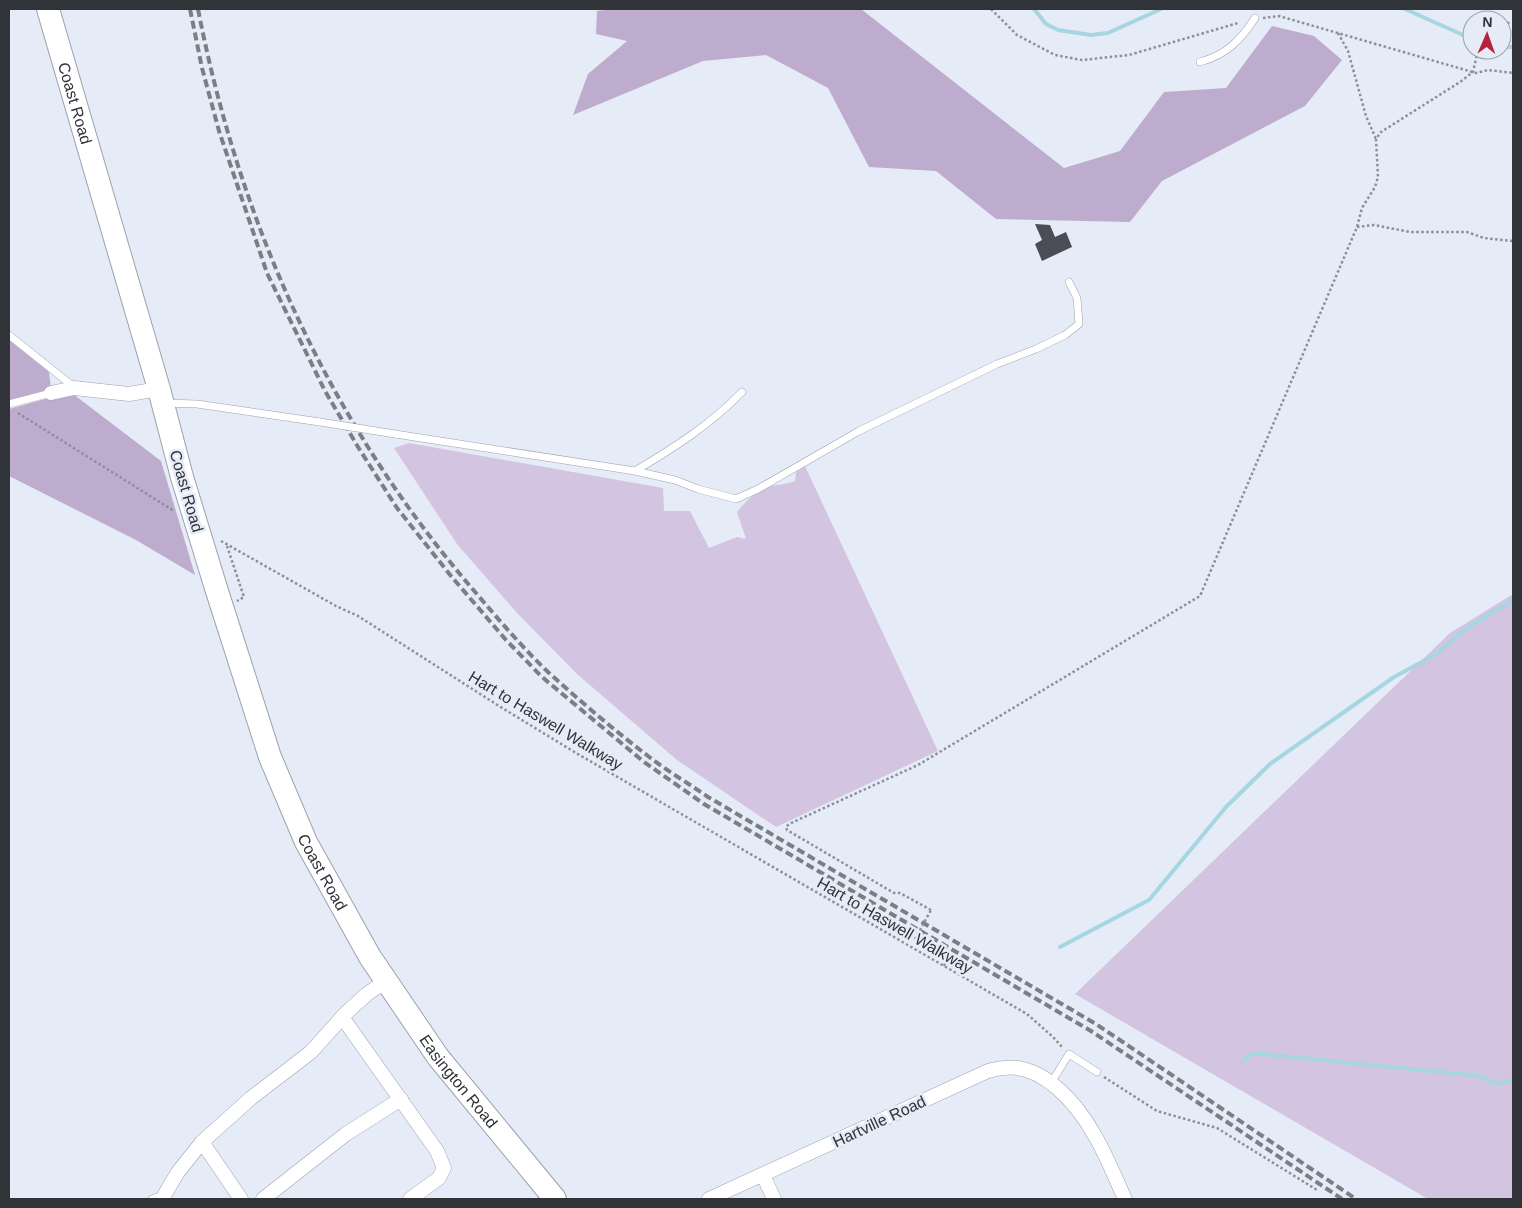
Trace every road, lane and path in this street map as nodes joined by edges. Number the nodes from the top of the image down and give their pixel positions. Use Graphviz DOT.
graph roads {
  1 [pos="48,9"];
  2 [pos="1256,18"];
  3 [pos="1338,33"];
  4 [pos="1476,60"];
  5 [pos="1200,62"];
  6 [pos="1474,72"];
  7 [pos="1513,73"];
  8 [pos="1376,139"];
  9 [pos="1357,227"];
  10 [pos="1513,241"];
  11 [pos="1069,282"];
  12 [pos="9,335"];
  13 [pos="74,388"];
  14 [pos="742,392"];
  15 [pos="51,393"];
  16 [pos="160,396"];
  17 [pos="9,404"];
  18 [pos="17,412"];
  19 [pos="635,471"];
  20 [pos="179,515"];
  21 [pos="219,540"];
  22 [pos="227,545"];
  23 [pos="244,597"];
  24 [pos="370,957"];
  25 [pos="944,966"];
  26 [pos="386,981"];
  27 [pos="342,1016"];
  28 [pos="1069,1054"];
  29 [pos="1097,1072"];
  30 [pos="1051,1083"];
  31 [pos="400,1099"];
  32 [pos="202,1142"];
  33 [pos="763,1175"];
  34 [pos="1317,1190"];
  35 [pos="159,1196"];
  36 [pos="241,1199"];
  37 [pos="263,1199"];
  38 [pos="410,1199"];
  39 [pos="555,1199"];
  40 [pos="709,1199"];
  41 [pos="774,1199"];
  42 [pos="1125,1199"];
  1 -- 16 [label="main road, Coast Road"];
  2 -- 5 [label="lane"];
  3 -- 8 [label="path"];
  4 -- 6 [label="path"];
  6 -- 7 [label="path"];
  6 -- 8 [label="path"];
  8 -- 9 [label="path"];
  9 -- 10 [label="path"];
  9 -- 25 [label="path, bridge"];
  11 -- 19 [label="lane"];
  12 -- 13 [label="lane"];
  13 -- 15 [label="street"];
  13 -- 16 [label="street"];
  14 -- 19 [label="lane"];
  15 -- 17 [label="lane"];
  16 -- 19 [label="lane, bridge"];
  16 -- 24 [label="main road, Coast Road, bridge"];
  18 -- 20 [label="path"];
  21 -- 22 [label="path, Hart to Haswell Walkway"];
  22 -- 23 [label="path"];
  22 -- 25 [label="path, Hart to Haswell Walkway"];
  24 -- 26 [label="main road, Easington Road"];
  25 -- 28 [label="path, Hart to Haswell Walkway"];
  26 -- 27 [label="street"];
  26 -- 39 [label="main road, Easington Road"];
  27 -- 31 [label="street"];
  27 -- 32 [label="street"];
  28 -- 29 [label="lane"];
  28 -- 30 [label="lane"];
  29 -- 34 [label="path"];
  30 -- 33 [label="street, Hartville Road"];
  30 -- 42 [label="street, Hartville Road"];
  31 -- 37 [label="street"];
  31 -- 38 [label="street"];
  32 -- 35 [label="street"];
  32 -- 36 [label="street"];
  33 -- 40 [label="street, Hartville Road"];
  33 -- 41 [label="street"];
}
